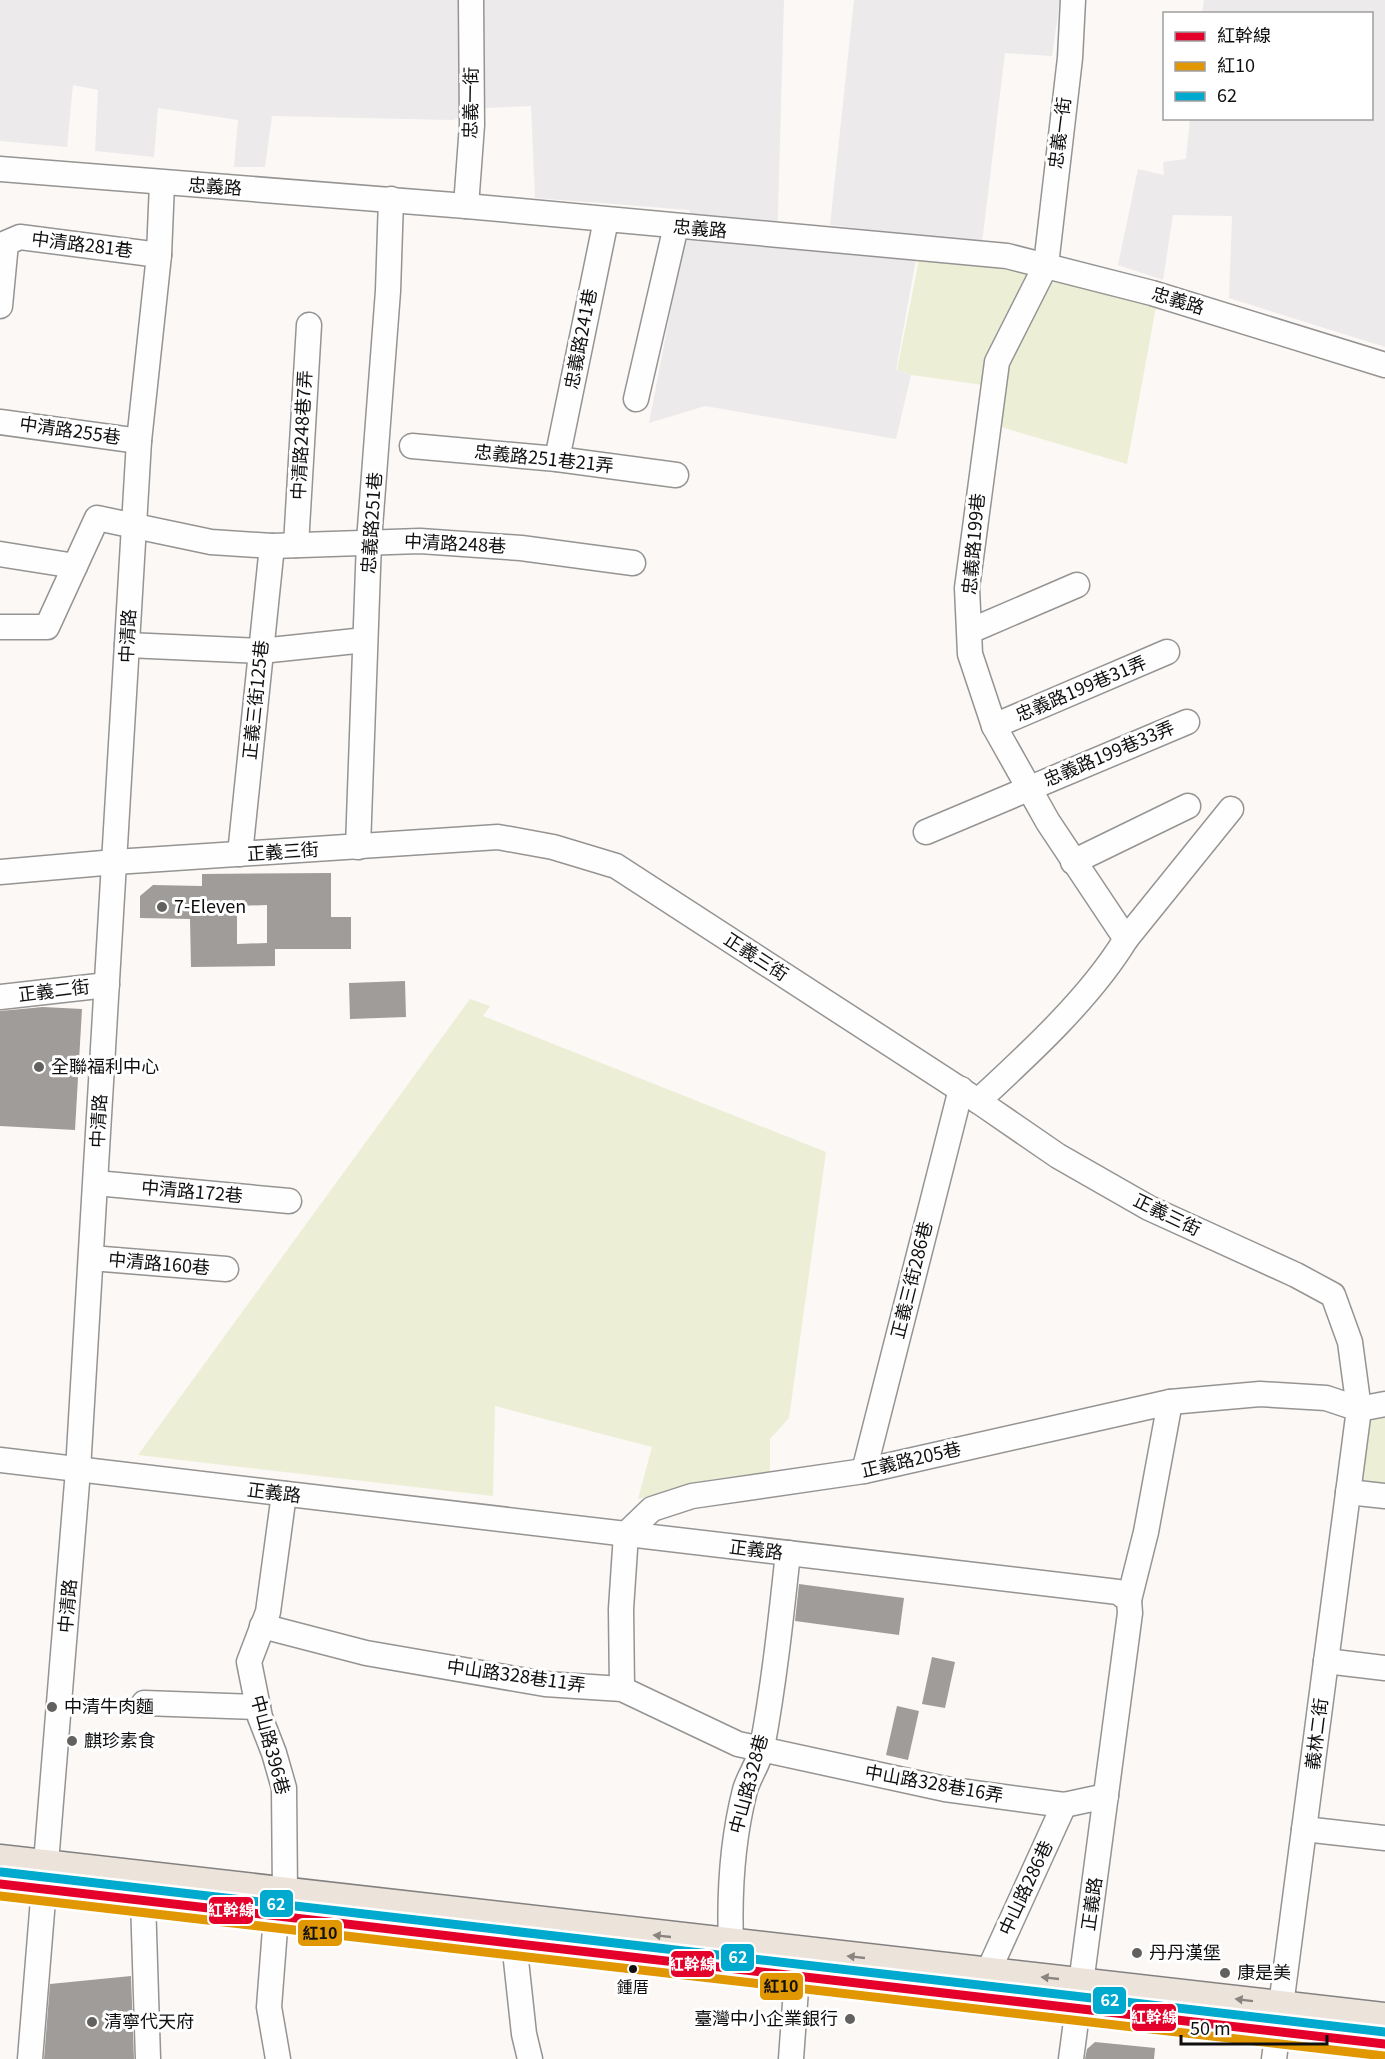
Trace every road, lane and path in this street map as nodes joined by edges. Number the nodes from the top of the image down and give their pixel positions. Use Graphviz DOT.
graph roads {
  1 [pos="471,0"];
  2 [pos="1073,0"];
  3 [pos="0,169"];
  4 [pos="162,183"];
  5 [pos="391,199"];
  6 [pos="466,206"];
  7 [pos="606,220"];
  8 [pos="676,226"];
  9 [pos="159,255"];
  10 [pos="1046,266"];
  11 [pos="0,306"];
  12 [pos="309,326"];
  13 [pos="1385,365"];
  14 [pos="636,399"];
  15 [pos="0,422"];
  16 [pos="139,441"];
  17 [pos="412,446"];
  18 [pos="557,459"];
  19 [pos="676,475"];
  20 [pos="134,528"];
  21 [pos="369,541"];
  22 [pos="296,545"];
  23 [pos="272,546"];
  24 [pos="0,554"];
  25 [pos="633,563"];
  26 [pos="75,566"];
  27 [pos="1077,585"];
  28 [pos="0,627"];
  29 [pos="970,631"];
  30 [pos="365,640"];
  31 [pos="128,645"];
  32 [pos="261,651"];
  33 [pos="1167,652"];
  34 [pos="1187,722"];
  35 [pos="994,726"];
  36 [pos="1030,787"];
  37 [pos="1188,806"];
  38 [pos="1231,809"];
  39 [pos="926,832"];
  40 [pos="357,847"];
  41 [pos="240,854"];
  42 [pos="115,862"];
  43 [pos="1073,862"];
  44 [pos="0,873"];
  45 [pos="1126,939"];
  46 [pos="107,985"];
  47 [pos="0,997"];
  48 [pos="970,1095"];
  49 [pos="96,1184"];
  50 [pos="289,1201"];
  51 [pos="91,1258"];
  52 [pos="226,1269"];
  53 [pos="1170,1402"];
  54 [pos="1385,1404"];
  55 [pos="1359,1409"];
  56 [pos="0,1461"];
  57 [pos="78,1470"];
  58 [pos="864,1471"];
  59 [pos="1348,1492"];
  60 [pos="284,1494"];
  61 [pos="1385,1496"];
  62 [pos="626,1534"];
  63 [pos="788,1553"];
  64 [pos="1129,1600"];
  65 [pos="262,1626"];
  66 [pos="1326,1661"];
  67 [pos="1385,1668"];
  68 [pos="622,1689"];
  69 [pos="144,1703"];
  70 [pos="258,1707"];
  71 [pos="762,1750"];
  72 [pos="1106,1796"];
  73 [pos="1064,1805"];
  74 [pos="1304,1829"];
  75 [pos="1385,1838"];
  76 [pos="0,1860"];
  77 [pos="46,1877"];
  78 [pos="0,1884"];
  79 [pos="143,1900"];
  80 [pos="281,1905"];
  81 [pos="514,1942"];
  82 [pos="731,1944"];
  83 [pos="988,1972"];
  84 [pos="797,1975"];
  85 [pos="1080,1994"];
  86 [pos="1385,2018"];
  87 [pos="1277,2032"];
  88 [pos="1385,2044"];
  89 [pos="30,2059"];
  90 [pos="148,2059"];
  91 [pos="278,2059"];
  92 [pos="530,2059"];
  93 [pos="791,2059"];
  94 [pos="1071,2059"];
  1 -- 6 [label="street, 忠義一街"];
  2 -- 10 [label="street, 忠義一街"];
  3 -- 4 [label="street, 忠義路"];
  4 -- 5 [label="street, 忠義路"];
  4 -- 9 [label="street, 中清路"];
  5 -- 6 [label="street, 忠義路"];
  5 -- 21 [label="street, 忠義路251巷"];
  6 -- 7 [label="street, 忠義路"];
  7 -- 8 [label="street, 忠義路"];
  7 -- 18 [label="street, 忠義路241巷"];
  8 -- 10 [label="street, 忠義路"];
  8 -- 14 [label="street"];
  9 -- 11 [label="street, 中清路281巷"];
  9 -- 16 [label="street, 中清路"];
  10 -- 13 [label="street, 忠義路"];
  10 -- 29 [label="street, 忠義路199巷"];
  12 -- 22 [label="street, 中清路248巷7弄"];
  15 -- 16 [label="street, 中清路255巷"];
  16 -- 20 [label="street, 中清路"];
  17 -- 18 [label="street, 忠義路251巷21弄"];
  18 -- 19 [label="street, 忠義路251巷21弄"];
  20 -- 23 [label="street, 中清路248巷"];
  20 -- 26 [label="street, 中清路248巷"];
  20 -- 31 [label="street, 中清路"];
  21 -- 22 [label="street, 中清路248巷"];
  21 -- 25 [label="street, 中清路248巷"];
  21 -- 30 [label="street, 忠義路251巷"];
  22 -- 23 [label="street, 中清路248巷"];
  23 -- 32 [label="street, 正義三街125巷"];
  24 -- 26 [label="street"];
  26 -- 28 [label="street"];
  27 -- 29 [label="street"];
  29 -- 35 [label="street, 忠義路199巷"];
  30 -- 32 [label="street"];
  30 -- 40 [label="street, 忠義路251巷"];
  31 -- 32 [label="street"];
  31 -- 42 [label="street, 中清路"];
  32 -- 41 [label="street, 正義三街125巷"];
  33 -- 35 [label="street, 忠義路199巷31弄"];
  34 -- 36 [label="street, 忠義路199巷33弄"];
  35 -- 36 [label="street, 忠義路199巷"];
  36 -- 39 [label="street, 忠義路199巷33弄"];
  36 -- 43 [label="street, 忠義路199巷"];
  37 -- 43 [label="street"];
  38 -- 45 [label="street"];
  40 -- 41 [label="street, 正義三街"];
  40 -- 48 [label="street, 正義三街"];
  41 -- 42 [label="street, 正義三街"];
  42 -- 44 [label="street, 正義三街"];
  42 -- 46 [label="street, 中清路"];
  43 -- 45 [label="street, 忠義路199巷"];
  45 -- 48 [label="street"];
  46 -- 47 [label="street, 正義二街"];
  46 -- 49 [label="street, 中清路"];
  48 -- 55 [label="street, 正義三街"];
  48 -- 58 [label="street, 正義三街286巷"];
  49 -- 50 [label="street, 中清路172巷"];
  49 -- 51 [label="street, 中清路"];
  51 -- 52 [label="street, 中清路160巷"];
  51 -- 57 [label="street, 中清路"];
  53 -- 55 [label="street, 正義路205巷"];
  53 -- 58 [label="street, 正義路205巷"];
  53 -- 64 [label="street"];
  54 -- 55 [label="street"];
  55 -- 59 [label="street, 義林二街"];
  56 -- 57 [label="street, 正義路"];
  57 -- 60 [label="street, 正義路"];
  57 -- 77 [label="street, 中清路"];
  58 -- 62 [label="street, 正義路205巷"];
  59 -- 61 [label="street"];
  59 -- 66 [label="street, 義林二街"];
  60 -- 62 [label="street, 正義路"];
  60 -- 65 [label="street, 中山路396巷"];
  62 -- 63 [label="street, 正義路"];
  62 -- 68 [label="street"];
  63 -- 64 [label="street, 正義路"];
  63 -- 71 [label="street, 中山路328巷"];
  64 -- 72 [label="street, 正義路"];
  65 -- 68 [label="street, 中山路328巷11弄"];
  65 -- 70 [label="street, 中山路396巷"];
  66 -- 67 [label="street"];
  66 -- 74 [label="street, 義林二街"];
  68 -- 71 [label="street, 中山路328巷11弄"];
  69 -- 70 [label="street"];
  70 -- 80 [label="street, 中山路396巷"];
  71 -- 73 [label="street, 中山路328巷16弄"];
  71 -- 82 [label="street, 中山路328巷"];
  72 -- 73 [label="street, 中山路328巷16弄"];
  72 -- 85 [label="street, 正義路"];
  73 -- 83 [label="street, 中山路286巷"];
  74 -- 75 [label="street"];
  74 -- 87 [label="street, 義林二街"];
  76 -- 77 [label="main road"];
  77 -- 78 [label="main road"];
  77 -- 79 [label="main road"];
  77 -- 80 [label="main road"];
  77 -- 89 [label="street, 中清路"];
  79 -- 80 [label="main road"];
  79 -- 90 [label="street"];
  80 -- 81 [label="main road"];
  82 -- 80 [label="main road, one-way"];
  80 -- 91 [label="street, 中山路396巷"];
  81 -- 84 [label="main road"];
  81 -- 92 [label="street"];
  83 -- 82 [label="main road, one-way"];
  85 -- 83 [label="main road, one-way"];
  84 -- 85 [label="main road"];
  84 -- 93 [label="street"];
  85 -- 87 [label="main road"];
  85 -- 94 [label="street, 正義路"];
  86 -- 87 [label="main road"];
  87 -- 88 [label="main road"];
}
